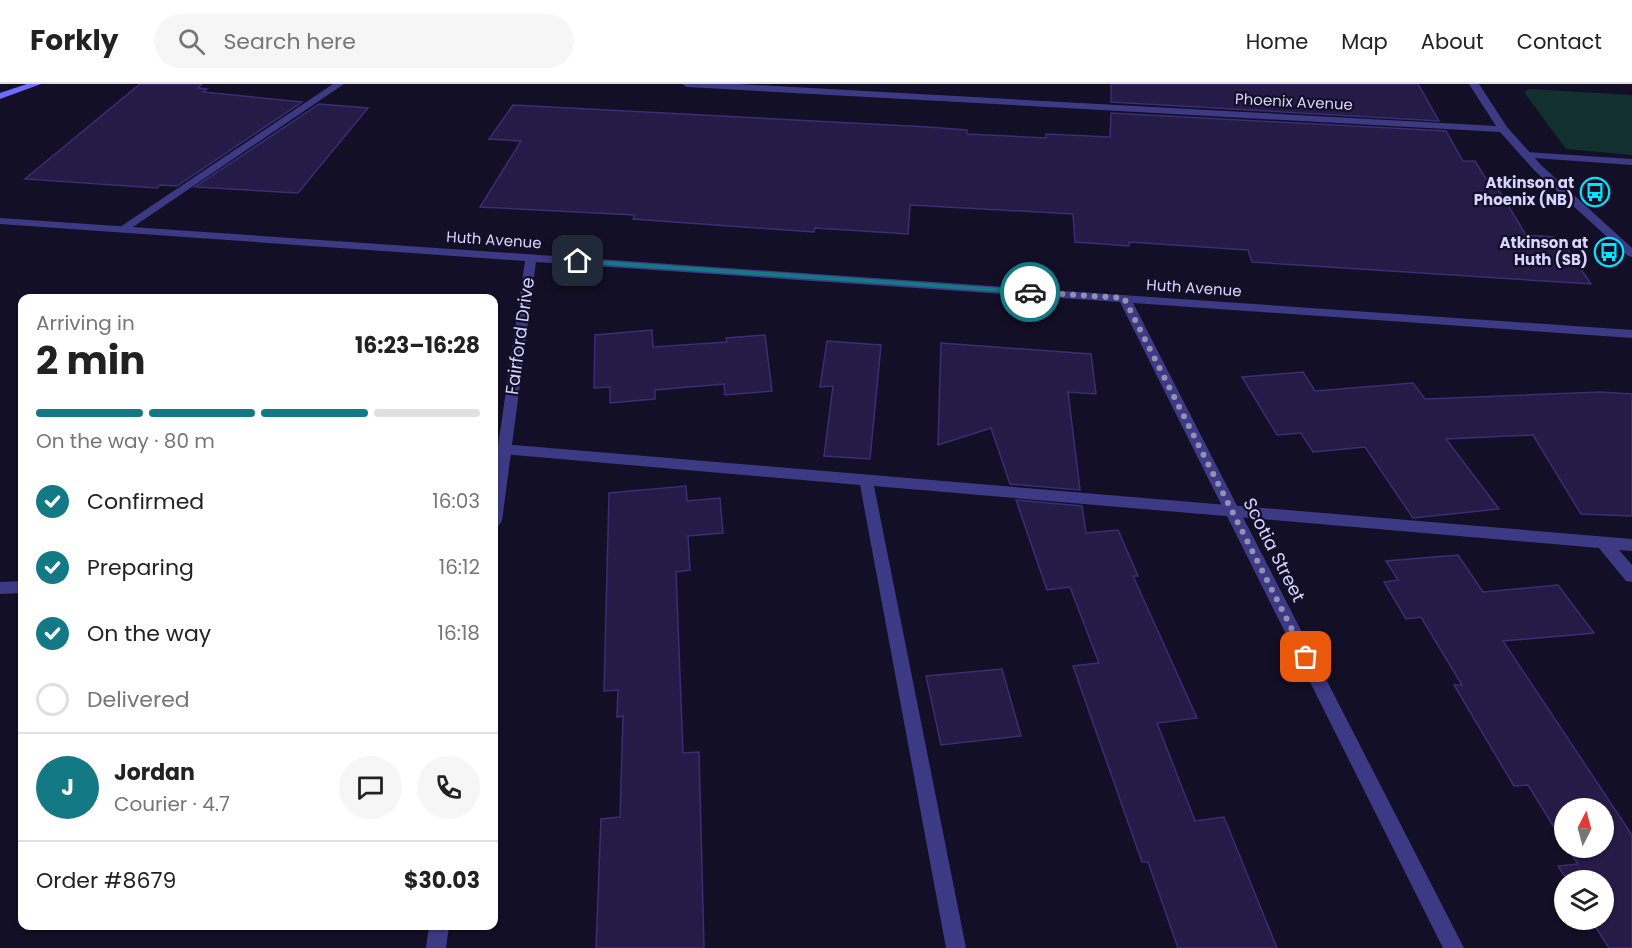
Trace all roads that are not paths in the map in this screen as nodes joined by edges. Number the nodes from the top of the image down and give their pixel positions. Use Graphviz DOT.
graph roads {
  1 [pos="36,84"];
  2 [pos="339,84"];
  3 [pos="687,84"];
  4 [pos="1474,84"];
  5 [pos="0,96"];
  6 [pos="1503,129"];
  7 [pos="1526,155"];
  8 [pos="1632,162"];
  9 [pos="0,221"];
  10 [pos="123,229"];
  11 [pos="1632,254"];
  12 [pos="531,258"];
  13 [pos="1124,298"];
  14 [pos="1632,334"];
  15 [pos="503,449"];
  16 [pos="866,480"];
  17 [pos="498,489"];
  18 [pos="1232,511"];
  19 [pos="1604,543"];
  20 [pos="1632,545"];
  21 [pos="1632,576"];
  22 [pos="18,586"];
  23 [pos="0,588"];
  24 [pos="438,930"];
  25 [pos="436,948"];
  26 [pos="956,948"];
  27 [pos="1455,948"];
  1 -- 5 [label="main road"];
  2 -- 10 [label="street"];
  3 -- 6 [label="street, Phoenix Avenue"];
  4 -- 6 [label="street"];
  6 -- 7 [label="street"];
  7 -- 8 [label="street"];
  7 -- 11 [label="street"];
  9 -- 10 [label="street, Huth Avenue"];
  10 -- 12 [label="street, Huth Avenue"];
  12 -- 13 [label="street, Huth Avenue"];
  12 -- 15 [label="street, Fairford Drive"];
  13 -- 14 [label="street, Huth Avenue"];
  13 -- 18 [label="street, Scotia Street"];
  15 -- 16 [label="street"];
  15 -- 17 [label="street, Fairford Drive"];
  16 -- 18 [label="street"];
  16 -- 26 [label="street"];
  18 -- 19 [label="street"];
  18 -- 27 [label="street, Scotia Street"];
  19 -- 20 [label="street"];
  19 -- 21 [label="street"];
  22 -- 23 [label="street"];
  24 -- 25 [label="street"];
}
